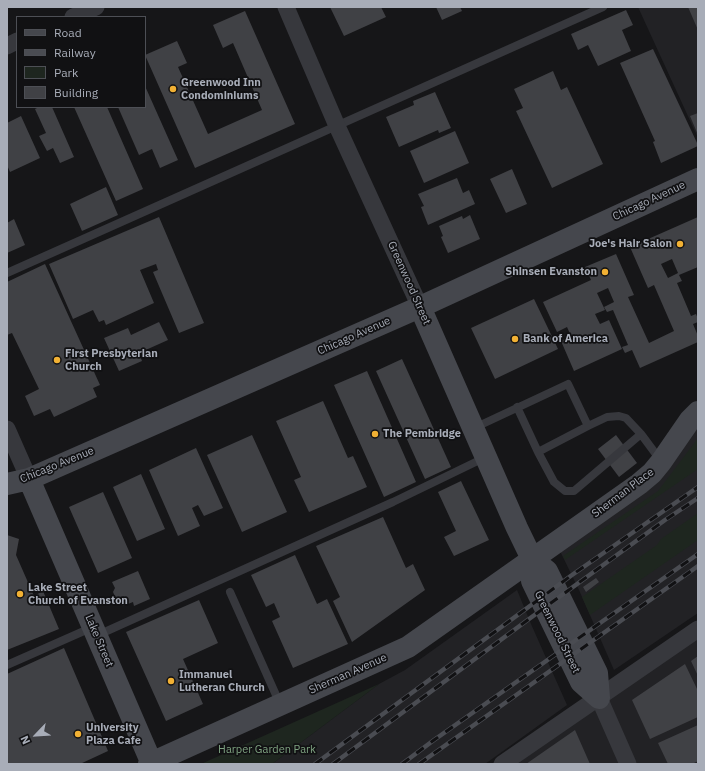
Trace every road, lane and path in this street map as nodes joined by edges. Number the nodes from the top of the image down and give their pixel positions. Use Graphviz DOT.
graph roads {
  1 [pos="96,7"];
  2 [pos="286,7"];
  3 [pos="603,7"];
  4 [pos="75,16"];
  5 [pos="16,42"];
  6 [pos="7,46"];
  7 [pos="337,126"];
  8 [pos="698,179"];
  9 [pos="7,273"];
  10 [pos="420,307"];
  11 [pos="518,407"];
  12 [pos="698,412"];
  13 [pos="588,426"];
  14 [pos="473,428"];
  15 [pos="7,430"];
  16 [pos="641,434"];
  17 [pos="538,452"];
  18 [pos="486,457"];
  19 [pos="661,462"];
  20 [pos="29,479"];
  21 [pos="7,484"];
  22 [pos="532,559"];
  23 [pos="230,592"];
  24 [pos="698,629"];
  25 [pos="95,631"];
  26 [pos="7,665"];
  27 [pos="598,698"];
  28 [pos="280,705"];
  29 [pos="151,764"];
  30 [pos="502,764"];
  31 [pos="628,764"];
  1 -- 4 [label="street"];
  2 -- 7 [label="street, Greenwood Street"];
  3 -- 7 [label="lane"];
  5 -- 6 [label="street"];
  7 -- 9 [label="lane"];
  7 -- 10 [label="street, Greenwood Street"];
  8 -- 10 [label="street, Chicago Avenue"];
  10 -- 14 [label="street, Greenwood Street"];
  10 -- 20 [label="street, Chicago Avenue"];
  11 -- 13 [label="lane"];
  11 -- 14 [label="lane"];
  11 -- 17 [label="lane"];
  12 -- 19 [label="street, Sherman Place"];
  13 -- 16 [label="lane"];
  13 -- 17 [label="lane"];
  14 -- 18 [label="street, Greenwood Street"];
  15 -- 20 [label="street, Lake Street"];
  16 -- 17 [label="lane"];
  16 -- 19 [label="lane"];
  18 -- 22 [label="street, Greenwood Street"];
  18 -- 25 [label="lane"];
  19 -- 22 [label="street, Sherman Place"];
  20 -- 21 [label="street, Chicago Avenue"];
  20 -- 25 [label="street, Lake Street"];
  22 -- 27 [label="street, Greenwood Street"];
  22 -- 28 [label="street, Sherman Avenue"];
  23 -- 28 [label="lane"];
  24 -- 27 [label="street"];
  25 -- 26 [label="lane"];
  25 -- 29 [label="street, Lake Street"];
  27 -- 30 [label="street"];
  27 -- 31 [label="street, Greenwood Street"];
  28 -- 29 [label="street, Sherman Avenue"];
}
